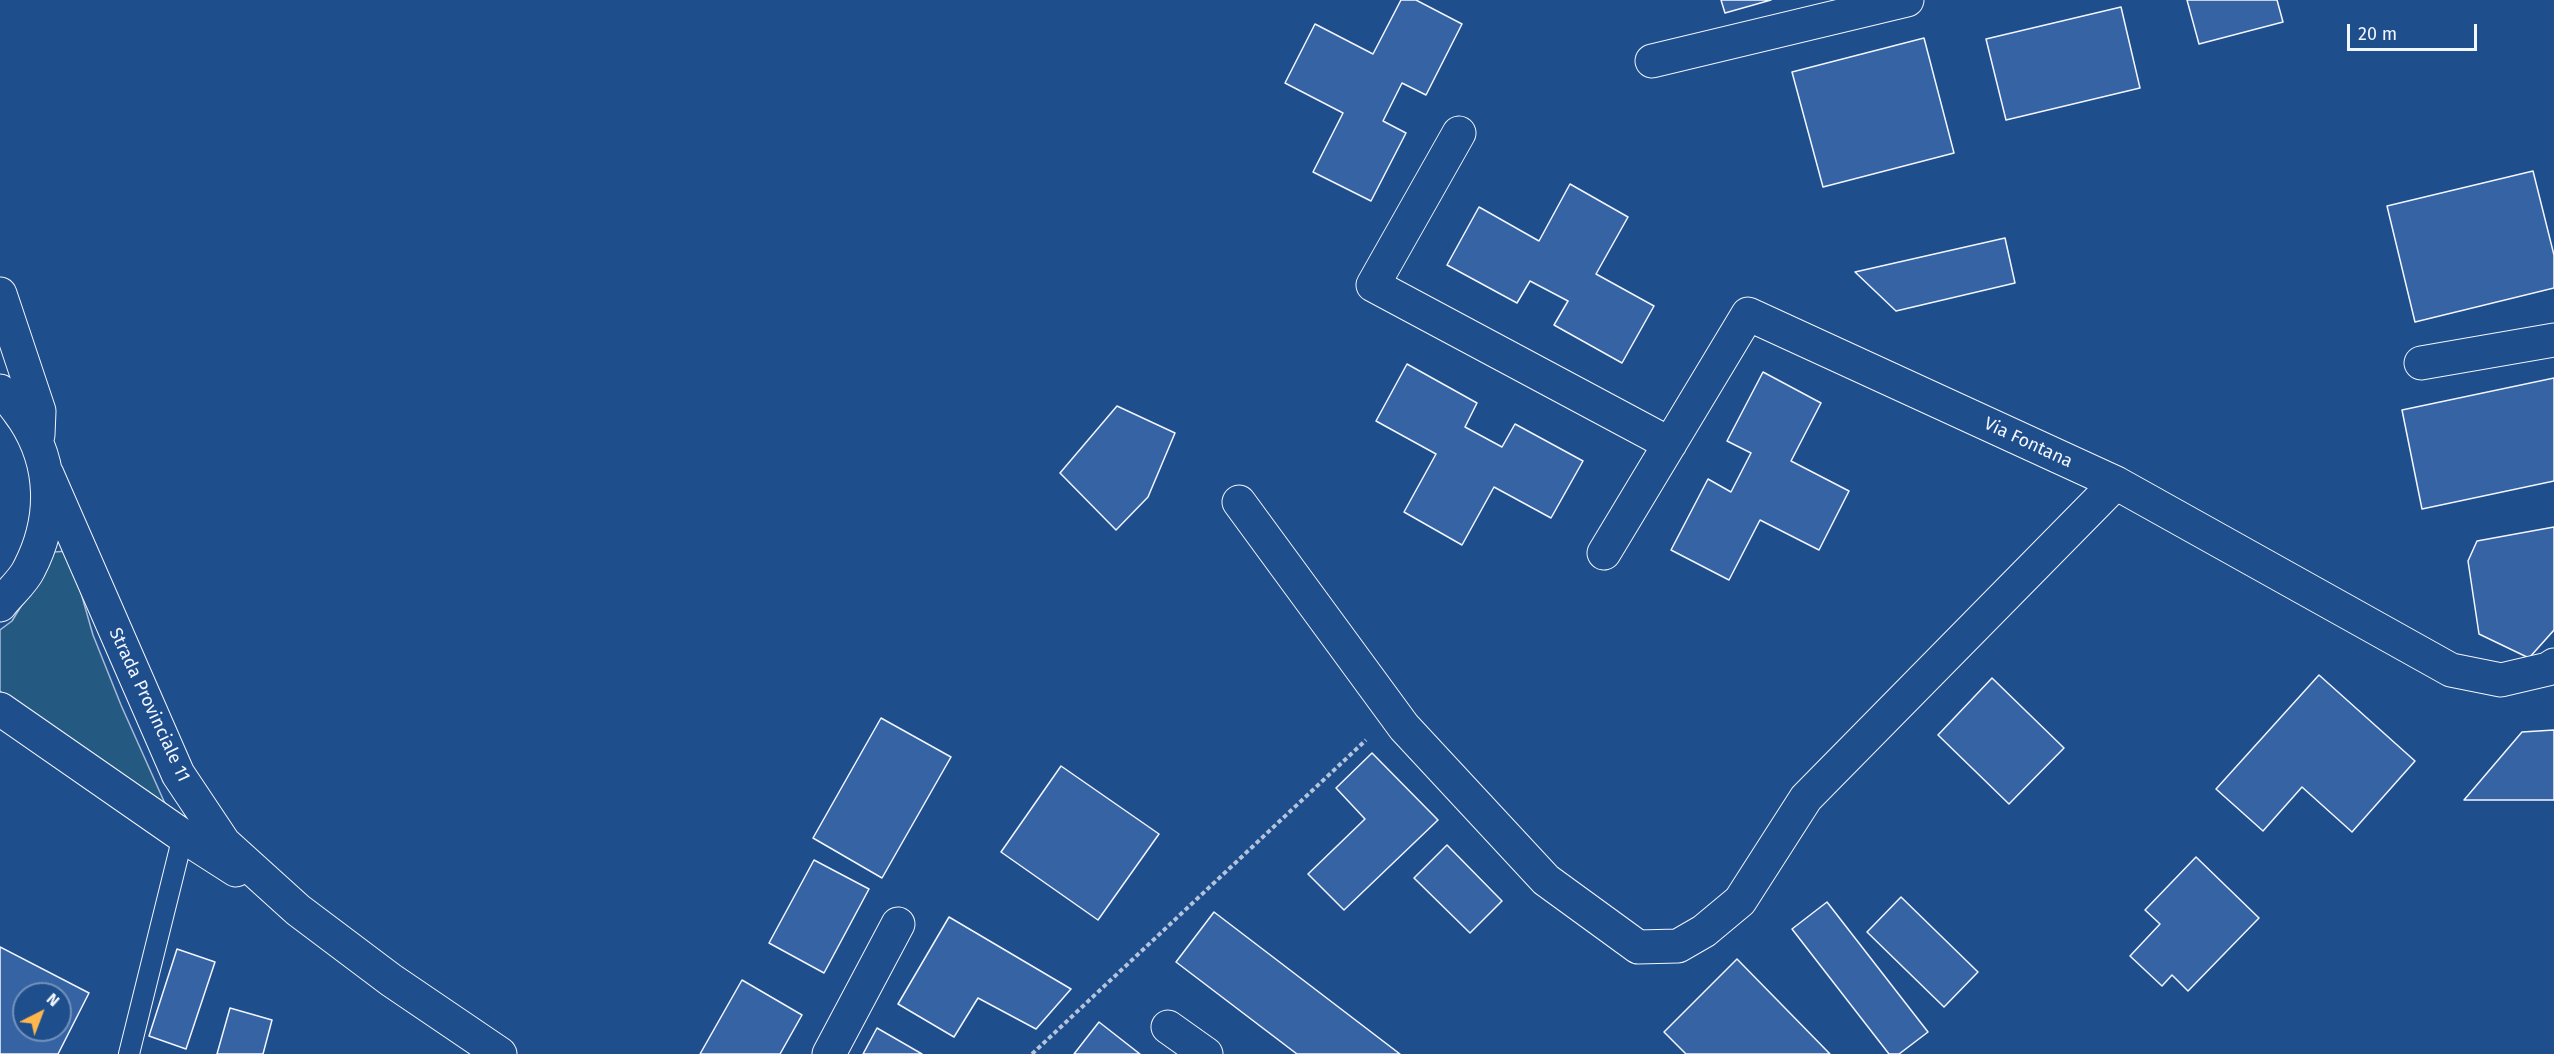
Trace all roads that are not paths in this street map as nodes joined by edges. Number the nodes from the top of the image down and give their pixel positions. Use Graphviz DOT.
graph roads {
  1 [pos="1907,0"];
  2 [pos="1652,61"];
  3 [pos="1460,133"];
  4 [pos="0,294"];
  5 [pos="2554,340"];
  6 [pos="2421,363"];
  7 [pos="0,391"];
  8 [pos="38,440"];
  9 [pos="1670,444"];
  10 [pos="47,474"];
  11 [pos="2116,483"];
  12 [pos="1239,502"];
  13 [pos="1604,553"];
  14 [pos="0,604"];
  15 [pos="2554,664"];
  16 [pos="0,708"];
  17 [pos="183,836"];
  18 [pos="298,910"];
  19 [pos="898,924"];
  20 [pos="1168,1027"];
  21 [pos="129,1054"];
  22 [pos="500,1054"];
  23 [pos="829,1054"];
  24 [pos="1206,1054"];
  1 -- 2 [label="street"];
  3 -- 9 [label="street"];
  4 -- 8 [label="street, Strada Provinciale 11"];
  5 -- 6 [label="street"];
  7 -- 8 [label="street, Strada Provinciale 11"];
  8 -- 10 [label="street, Strada Provinciale 11"];
  9 -- 11 [label="street, Via Fontana"];
  9 -- 13 [label="street, Via Fontana"];
  10 -- 14 [label="street, Strada Provinciale 11"];
  10 -- 18 [label="street, Strada Provinciale 11"];
  11 -- 12 [label="street"];
  11 -- 15 [label="street, Via Fontana"];
  16 -- 17 [label="street"];
  17 -- 18 [label="street"];
  17 -- 21 [label="lane"];
  18 -- 22 [label="street, Strada Provinciale 11"];
  19 -- 23 [label="street"];
  20 -- 24 [label="street"];
}
